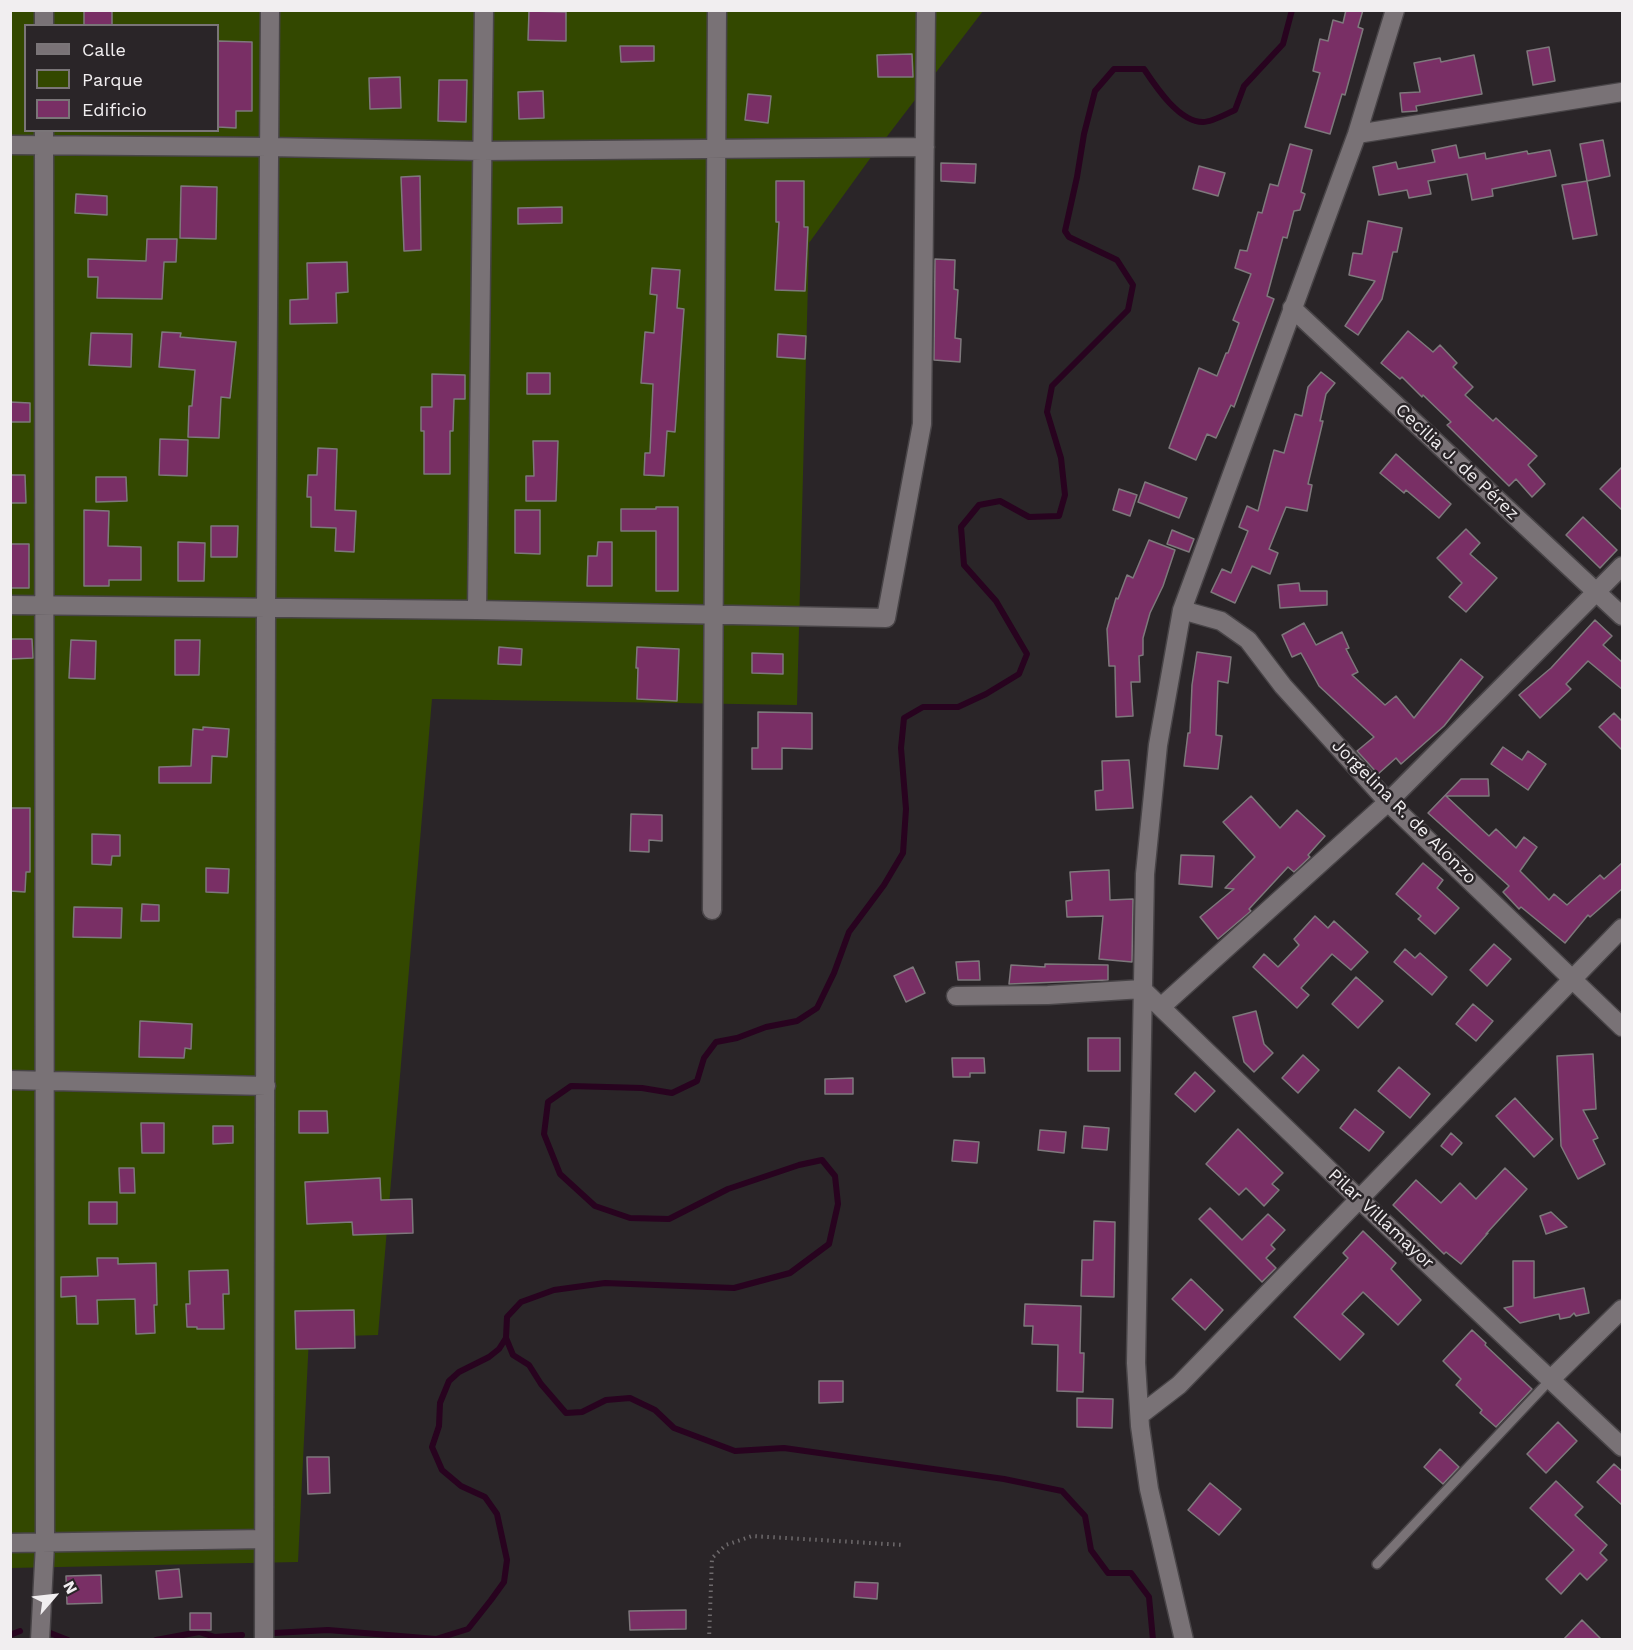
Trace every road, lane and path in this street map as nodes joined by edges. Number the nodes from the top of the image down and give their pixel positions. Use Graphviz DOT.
graph roads {
  1 [pos="270,10"];
  2 [pos="484,10"];
  3 [pos="717,10"];
  4 [pos="926,10"];
  5 [pos="1395,10"];
  6 [pos="1623,92"];
  7 [pos="1357,134"];
  8 [pos="44,138"];
  9 [pos="10,146"];
  10 [pos="269,147"];
  11 [pos="925,147"];
  12 [pos="717,150"];
  13 [pos="482,151"];
  14 [pos="1292,308"];
  15 [pos="1623,566"];
  16 [pos="1597,592"];
  17 [pos="10,605"];
  18 [pos="45,605"];
  19 [pos="266,607"];
  20 [pos="477,609"];
  21 [pos="1182,610"];
  22 [pos="714,614"];
  23 [pos="1623,616"];
  24 [pos="1388,801"];
  25 [pos="712,910"];
  26 [pos="1623,928"];
  27 [pos="1573,979"];
  28 [pos="1142,989"];
  29 [pos="956,996"];
  30 [pos="1161,1007"];
  31 [pos="1623,1027"];
  32 [pos="10,1080"];
  33 [pos="46,1080"];
  34 [pos="266,1086"];
  35 [pos="1359,1199"];
  36 [pos="1623,1309"];
  37 [pos="1551,1379"];
  38 [pos="1140,1414"];
  39 [pos="1623,1447"];
  40 [pos="264,1539"];
  41 [pos="10,1543"];
  42 [pos="45,1544"];
  43 [pos="904,1545"];
  44 [pos="1377,1564"];
  45 [pos="40,1640"];
  46 [pos="264,1640"];
  47 [pos="709,1640"];
  48 [pos="1184,1640"];
  1 -- 10 [label="street"];
  2 -- 13 [label="street"];
  3 -- 12 [label="street"];
  4 -- 11 [label="street"];
  5 -- 7 [label="street"];
  6 -- 7 [label="street"];
  7 -- 14 [label="street"];
  8 -- 9 [label="street"];
  8 -- 10 [label="street"];
  8 -- 18 [label="street"];
  10 -- 13 [label="street"];
  10 -- 19 [label="street"];
  11 -- 12 [label="street"];
  11 -- 22 [label="street"];
  12 -- 13 [label="street"];
  12 -- 22 [label="street"];
  13 -- 20 [label="street"];
  14 -- 16 [label="street, Cecilia J. de Pérez"];
  14 -- 21 [label="street"];
  15 -- 16 [label="street"];
  16 -- 23 [label="street, Cecilia J. de Pérez"];
  16 -- 24 [label="street"];
  17 -- 18 [label="street"];
  18 -- 19 [label="street"];
  18 -- 33 [label="street"];
  19 -- 20 [label="street"];
  19 -- 34 [label="street"];
  20 -- 22 [label="street"];
  21 -- 24 [label="street, Jorgelina R. de Alonzo"];
  21 -- 28 [label="street"];
  22 -- 25 [label="street"];
  24 -- 27 [label="street, Jorgelina R. de Alonzo"];
  24 -- 30 [label="street"];
  26 -- 27 [label="street"];
  27 -- 31 [label="street, Jorgelina R. de Alonzo"];
  27 -- 35 [label="street"];
  28 -- 29 [label="street"];
  28 -- 30 [label="street, Pilar Villamayor"];
  28 -- 38 [label="street"];
  30 -- 35 [label="street, Pilar Villamayor"];
  32 -- 33 [label="street"];
  33 -- 34 [label="street"];
  33 -- 42 [label="street"];
  34 -- 40 [label="street"];
  35 -- 37 [label="street, Pilar Villamayor"];
  35 -- 38 [label="street"];
  36 -- 37 [label="street"];
  37 -- 39 [label="street, Pilar Villamayor"];
  37 -- 44 [label="lane"];
  38 -- 48 [label="street"];
  40 -- 42 [label="street"];
  40 -- 46 [label="street"];
  41 -- 42 [label="street"];
  42 -- 45 [label="street"];
  43 -- 47 [label="path"];
}
